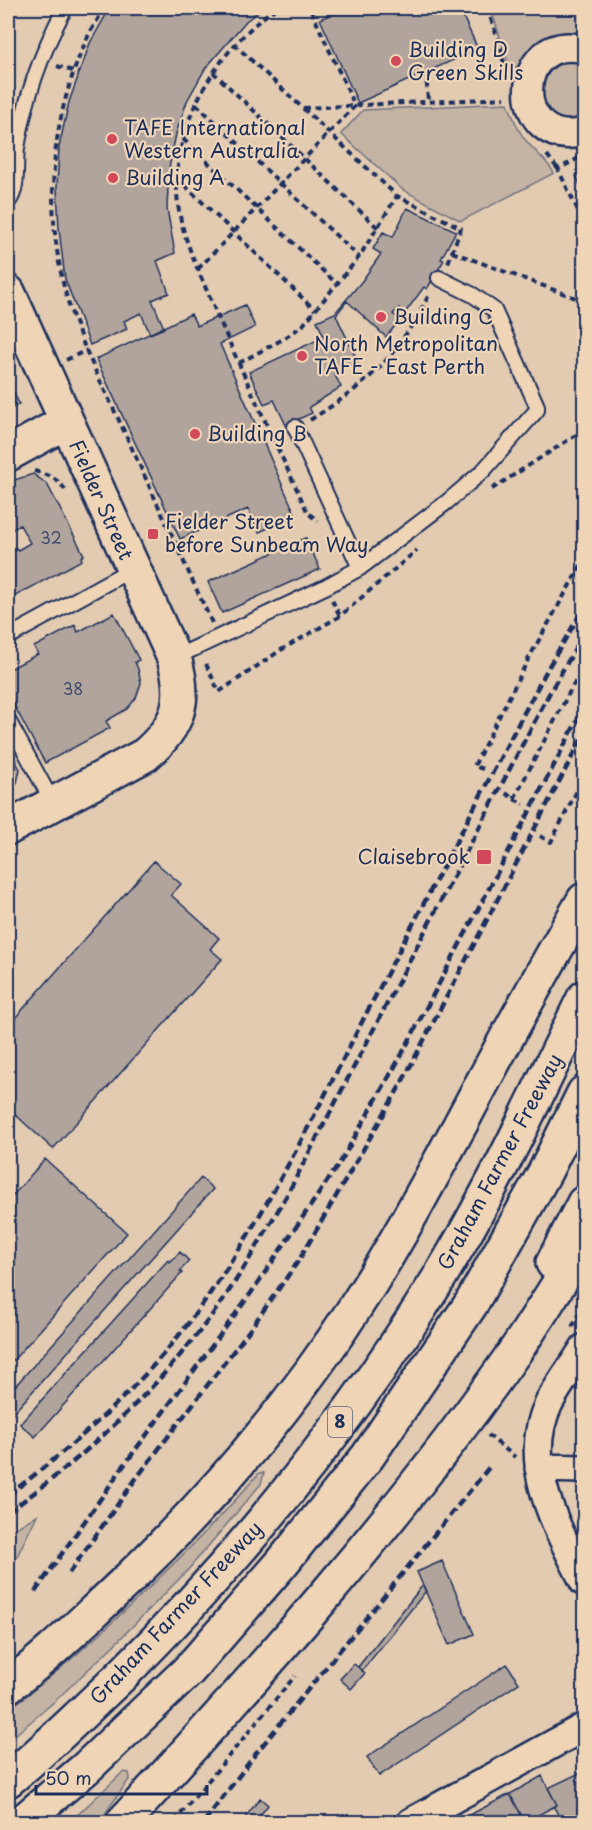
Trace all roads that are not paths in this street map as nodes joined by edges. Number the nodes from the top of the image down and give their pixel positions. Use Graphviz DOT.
graph roads {
  1 [pos="65,8"];
  2 [pos="585,49"];
  3 [pos="577,133"];
  4 [pos="8,202"];
  5 [pos="439,278"];
  6 [pos="8,292"];
  7 [pos="66,422"];
  8 [pos="295,427"];
  9 [pos="17,462"];
  10 [pos="360,568"];
  11 [pos="132,569"];
  12 [pos="8,637"];
  13 [pos="185,652"];
  14 [pos="8,720"];
  15 [pos="53,803"];
  16 [pos="8,828"];
  17 [pos="585,879"];
  18 [pos="585,900"];
  19 [pos="535,985"];
  20 [pos="585,998"];
  21 [pos="585,1093"];
  22 [pos="585,1203"];
  23 [pos="585,1244"];
  24 [pos="585,1348"];
  25 [pos="454,1433"];
  26 [pos="539,1468"];
  27 [pos="585,1469"];
  28 [pos="585,1582"];
  29 [pos="8,1686"];
  30 [pos="585,1727"];
  31 [pos="8,1780"];
  32 [pos="22,1822"];
  33 [pos="123,1822"];
  34 [pos="411,1822"];
  1 -- 4 [label="lane"];
  2 -- 3 [label="street"];
  5 -- 10 [label="lane"];
  6 -- 7 [label="main road, Fielder Street"];
  7 -- 9 [label="main road"];
  7 -- 11 [label="main road, Fielder Street"];
  8 -- 10 [label="lane"];
  10 -- 13 [label="lane"];
  11 -- 12 [label="lane"];
  11 -- 13 [label="main road, Fielder Street"];
  13 -- 15 [label="main road, Fielder Street"];
  14 -- 15 [label="lane"];
  15 -- 16 [label="main road"];
  17 -- 19 [label="main road"];
  18 -- 19 [label="main road"];
  19 -- 29 [label="main road"];
  20 -- 31 [label="main road, Graham Farmer Freeway / 8"];
  21 -- 32 [label="main road, 8"];
  22 -- 25 [label="main road"];
  23 -- 25 [label="main road"];
  24 -- 26 [label="street"];
  25 -- 33 [label="main road"];
  26 -- 27 [label="street"];
  26 -- 28 [label="street"];
  30 -- 34 [label="street"];
}
